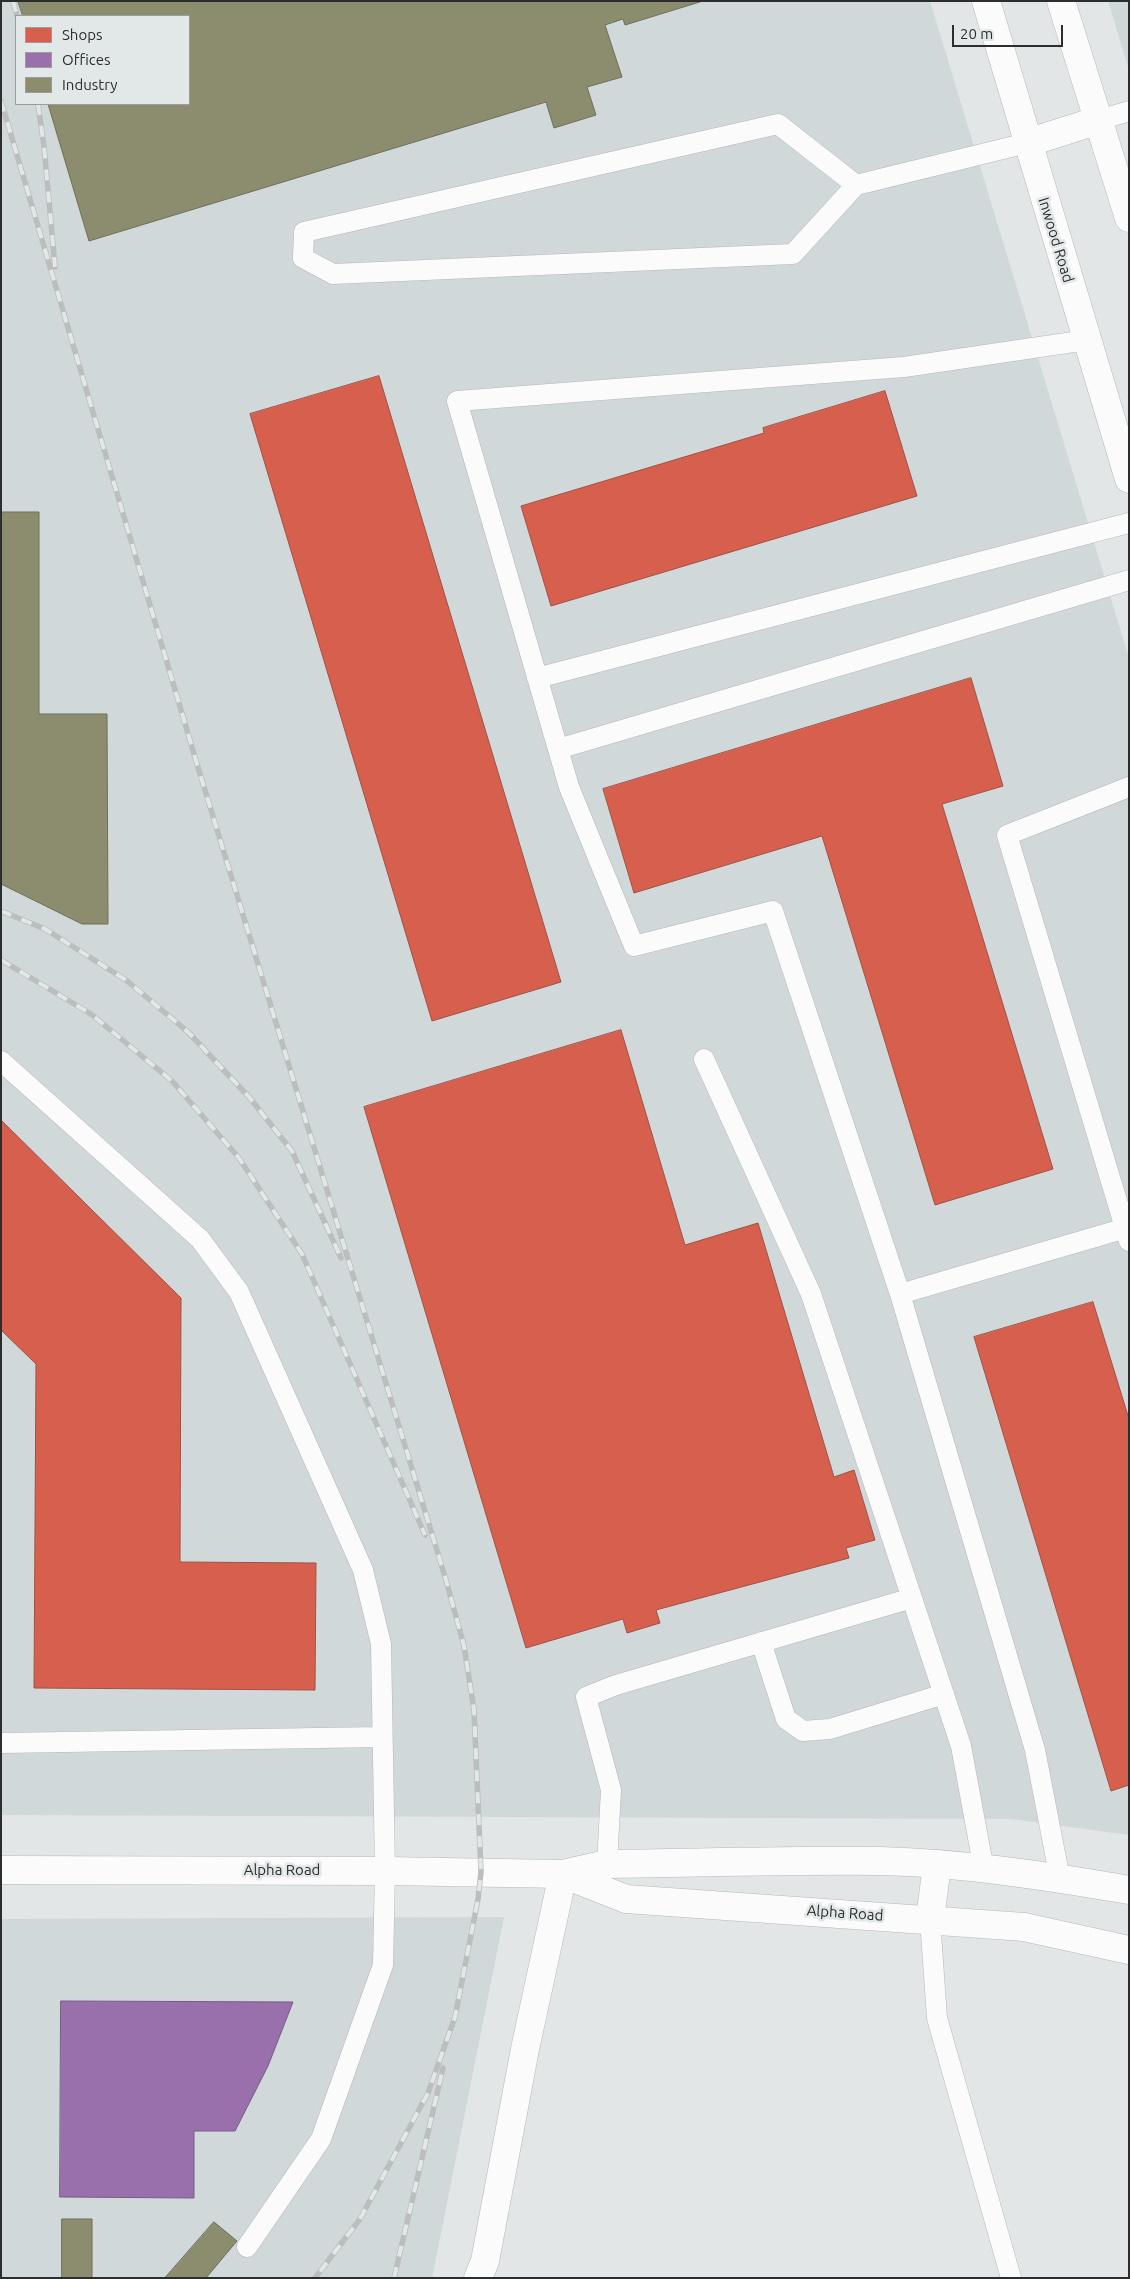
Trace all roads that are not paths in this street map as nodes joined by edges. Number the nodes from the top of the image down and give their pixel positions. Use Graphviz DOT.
graph roads {
  1 [pos="986,1"];
  2 [pos="1061,1"];
  3 [pos="1129,111"];
  4 [pos="1099,120"];
  5 [pos="1027,142"];
  6 [pos="856,186"];
  7 [pos="1129,218"];
  8 [pos="1087,340"];
  9 [pos="1129,479"];
  10 [pos="1129,522"];
  11 [pos="1129,580"];
  12 [pos="537,678"];
  13 [pos="558,749"];
  14 [pos="1129,787"];
  15 [pos="704,1059"];
  16 [pos="1,1061"];
  17 [pos="1127,1232"];
  18 [pos="900,1294"];
  19 [pos="912,1598"];
  20 [pos="761,1642"];
  21 [pos="944,1694"];
  22 [pos="382,1737"];
  23 [pos="1,1743"];
  24 [pos="607,1864"];
  25 [pos="937,1865"];
  26 [pos="1,1870"];
  27 [pos="984,1870"];
  28 [pos="385,1871"];
  29 [pos="562,1874"];
  30 [pos="1060,1879"];
  31 [pos="1129,1890"];
  32 [pos="930,1919"];
  33 [pos="1129,1950"];
  34 [pos="247,2247"];
  35 [pos="478,2278"];
  36 [pos="1011,2278"];
  1 -- 5 [label="street, Inwood Road"];
  2 -- 4 [label="street"];
  3 -- 4 [label="lane"];
  4 -- 5 [label="street"];
  4 -- 7 [label="street"];
  5 -- 6 [label="lane"];
  5 -- 8 [label="street, Inwood Road"];
  6 -- 6 [label="lane"];
  8 -- 9 [label="street, Inwood Road"];
  8 -- 12 [label="lane"];
  10 -- 12 [label="lane"];
  11 -- 13 [label="lane"];
  12 -- 13 [label="lane"];
  13 -- 18 [label="lane"];
  14 -- 17 [label="lane"];
  15 -- 19 [label="lane"];
  16 -- 22 [label="lane"];
  17 -- 18 [label="lane"];
  18 -- 30 [label="lane"];
  19 -- 20 [label="lane"];
  19 -- 21 [label="lane"];
  20 -- 21 [label="lane"];
  20 -- 24 [label="lane"];
  21 -- 27 [label="lane"];
  22 -- 23 [label="lane"];
  22 -- 28 [label="lane"];
  24 -- 25 [label="street, Alpha Road"];
  24 -- 29 [label="street, Alpha Road"];
  25 -- 27 [label="street, Alpha Road"];
  25 -- 32 [label="street"];
  26 -- 28 [label="street, Alpha Road"];
  27 -- 30 [label="street, Alpha Road"];
  28 -- 29 [label="street, Alpha Road"];
  28 -- 34 [label="lane"];
  29 -- 32 [label="street, Alpha Road"];
  29 -- 35 [label="street"];
  30 -- 31 [label="street, Alpha Road"];
  32 -- 33 [label="street, Alpha Road"];
  32 -- 36 [label="lane"];
}
